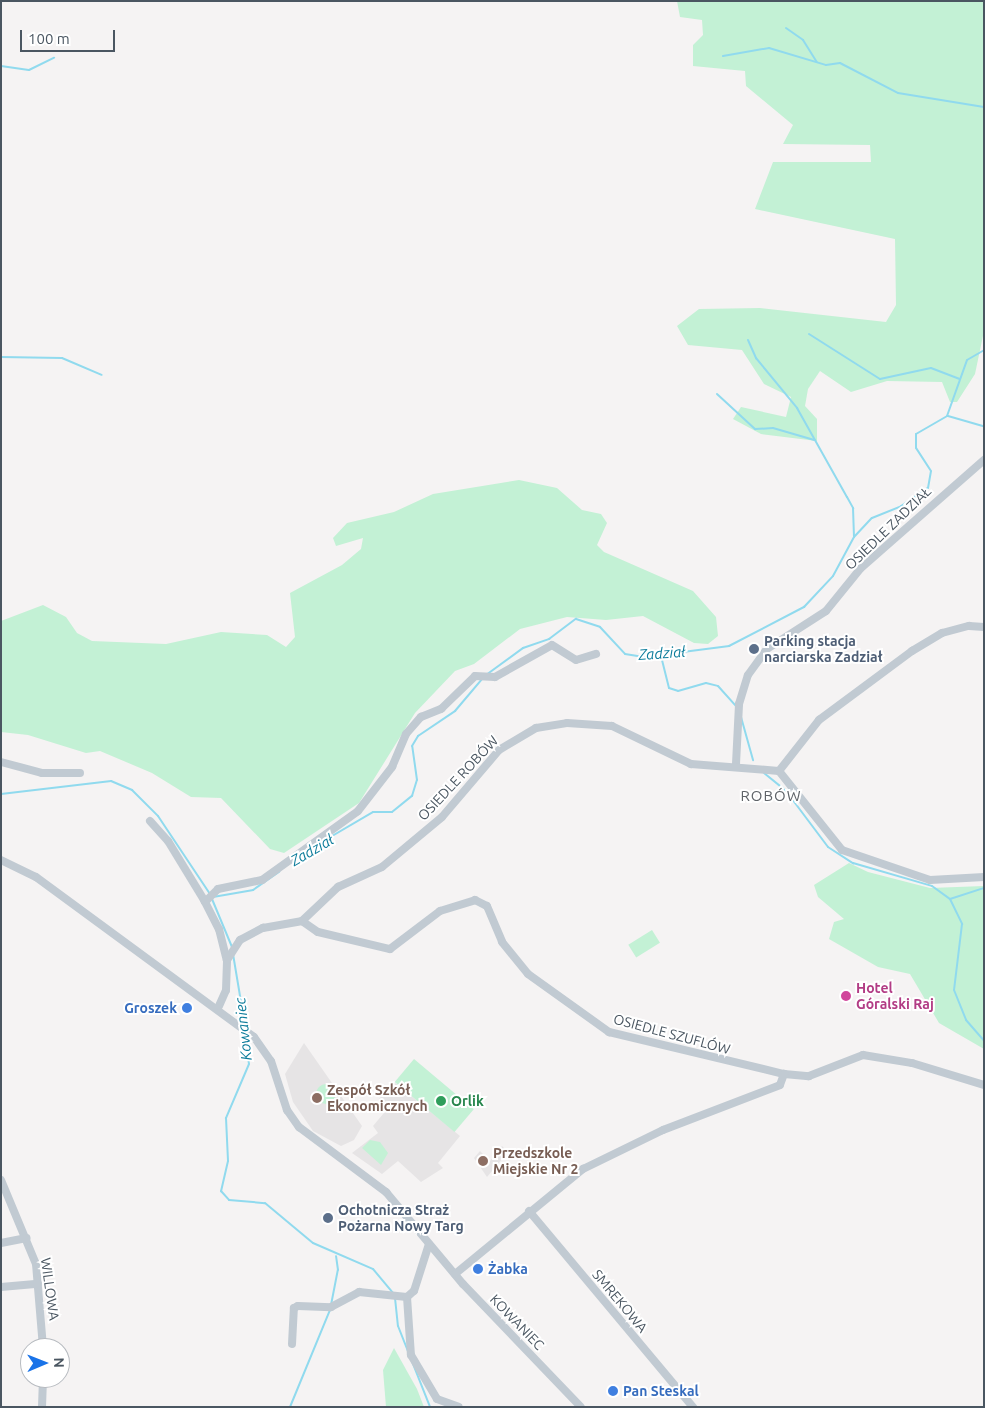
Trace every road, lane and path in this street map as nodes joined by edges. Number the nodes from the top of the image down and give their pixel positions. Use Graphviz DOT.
graph roads {
  1 [pos="984,460"];
  2 [pos="984,628"];
  3 [pos="596,654"];
  4 [pos="1,762"];
  5 [pos="736,764"];
  6 [pos="780,772"];
  7 [pos="80,773"];
  8 [pos="150,821"];
  9 [pos="1,860"];
  10 [pos="984,877"];
  11 [pos="205,902"];
  12 [pos="302,921"];
  13 [pos="228,957"];
  14 [pos="219,1006"];
  15 [pos="784,1074"];
  16 [pos="984,1084"];
  17 [pos="1,1180"];
  18 [pos="528,1211"];
  19 [pos="28,1238"];
  20 [pos="1,1244"];
  21 [pos="429,1244"];
  22 [pos="455,1274"];
  23 [pos="38,1284"];
  24 [pos="1,1287"];
  25 [pos="404,1297"];
  26 [pos="42,1338"];
  27 [pos="292,1344"];
  28 [pos="43,1388"];
  29 [pos="42,1407"];
  30 [pos="459,1407"];
  31 [pos="581,1407"];
  32 [pos="693,1407"];
  1 -- 5 [label="street, OSIEDLE ZADZIAŁ"];
  2 -- 6 [label="street"];
  3 -- 11 [label="street"];
  4 -- 7 [label="street"];
  5 -- 6 [label="street, OSIEDLE ROBÓW"];
  5 -- 12 [label="street, OSIEDLE ROBÓW"];
  6 -- 10 [label="street"];
  8 -- 11 [label="street"];
  9 -- 14 [label="street, KOWANIEC"];
  11 -- 13 [label="street"];
  12 -- 13 [label="street"];
  12 -- 15 [label="street, OSIEDLE SZUFLÓW"];
  13 -- 14 [label="street"];
  14 -- 21 [label="street, KOWANIEC"];
  15 -- 16 [label="street, OSIEDLE SZUFLÓW"];
  15 -- 18 [label="street"];
  17 -- 19 [label="street, WILLOWA"];
  18 -- 22 [label="street"];
  18 -- 32 [label="street, SMREKOWA"];
  19 -- 20 [label="street"];
  19 -- 23 [label="street, WILLOWA"];
  21 -- 22 [label="street, KOWANIEC"];
  21 -- 25 [label="street"];
  22 -- 31 [label="street, KOWANIEC"];
  23 -- 24 [label="street"];
  23 -- 26 [label="street, WILLOWA"];
  25 -- 27 [label="street"];
  25 -- 30 [label="street"];
  28 -- 29 [label="street"];
}
